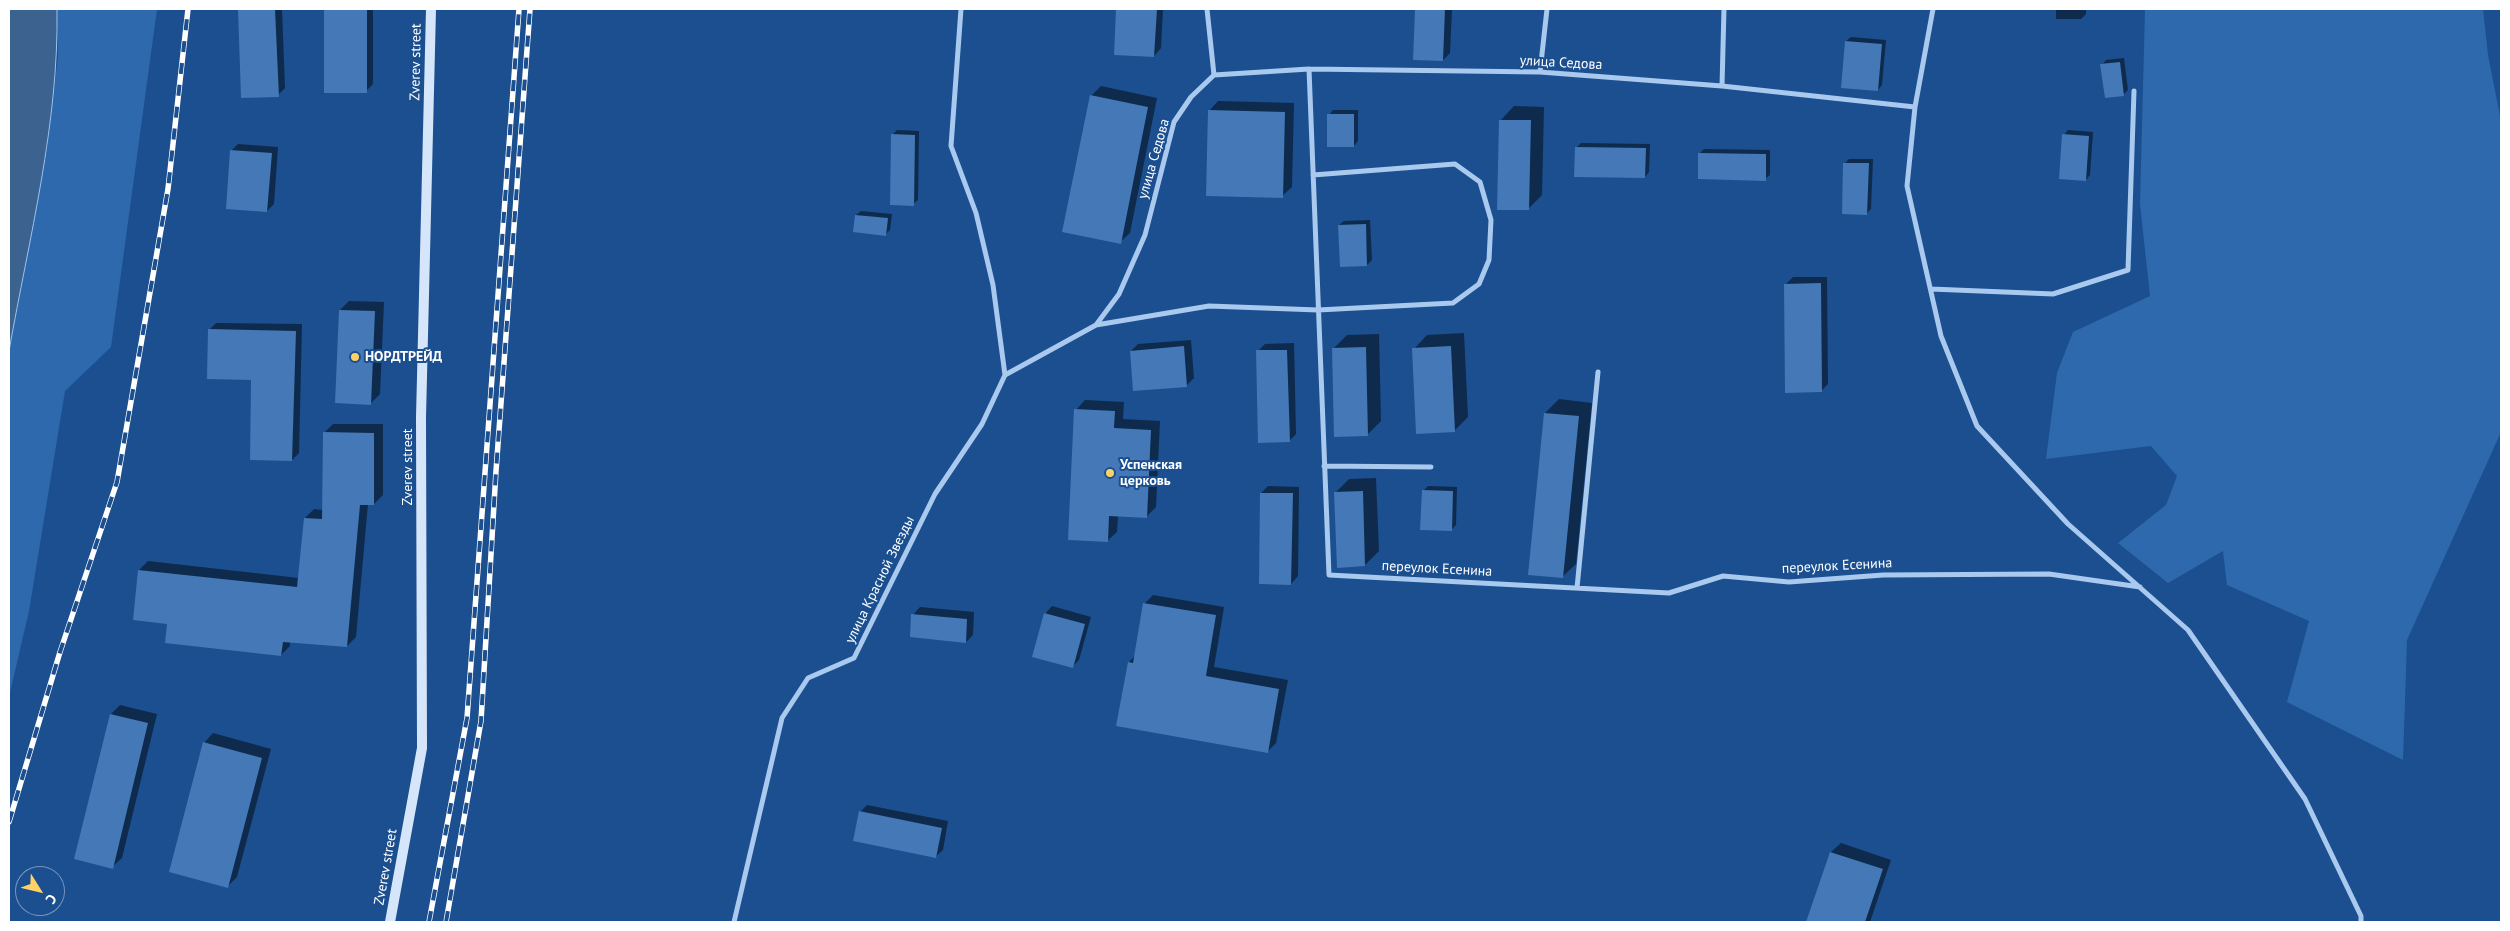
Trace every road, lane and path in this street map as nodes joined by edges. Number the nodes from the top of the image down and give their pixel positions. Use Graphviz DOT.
graph roads {
  1 [pos="431,9"];
  2 [pos="961,9"];
  3 [pos="1207,9"];
  4 [pos="1547,9"];
  5 [pos="1724,9"];
  6 [pos="1934,9"];
  7 [pos="1309,69"];
  8 [pos="1540,72"];
  9 [pos="1214,75"];
  10 [pos="1722,86"];
  11 [pos="2134,91"];
  12 [pos="1915,107"];
  13 [pos="1313,175"];
  14 [pos="1931,289"];
  15 [pos="1318,310"];
  16 [pos="1096,325"];
  17 [pos="1598,372"];
  18 [pos="1005,375"];
  19 [pos="1324,466"];
  20 [pos="1431,467"];
  21 [pos="2140,587"];
  22 [pos="1577,588"];
  23 [pos="390,922"];
  24 [pos="734,922"];
  25 [pos="2361,922"];
  1 -- 23 [label="main road, Zverev street"];
  2 -- 18 [label="street"];
  3 -- 9 [label="street"];
  4 -- 8 [label="street"];
  5 -- 10 [label="street"];
  6 -- 12 [label="street"];
  7 -- 8 [label="street, улица Седова"];
  7 -- 9 [label="street, улица Седова"];
  7 -- 13 [label="street"];
  8 -- 10 [label="street, улица Седова"];
  9 -- 16 [label="street, улица Седова"];
  10 -- 12 [label="street, улица Седова"];
  11 -- 14 [label="street"];
  12 -- 14 [label="street"];
  13 -- 15 [label="street"];
  13 -- 15 [label="street"];
  14 -- 21 [label="street"];
  15 -- 16 [label="street"];
  15 -- 19 [label="street"];
  16 -- 18 [label="street, улица Седова"];
  17 -- 22 [label="street"];
  18 -- 24 [label="street, улица Красной Звезды"];
  19 -- 20 [label="street"];
  19 -- 22 [label="street, переулок Есенина"];
  21 -- 22 [label="street, переулок Есенина"];
  21 -- 25 [label="street"];
}
